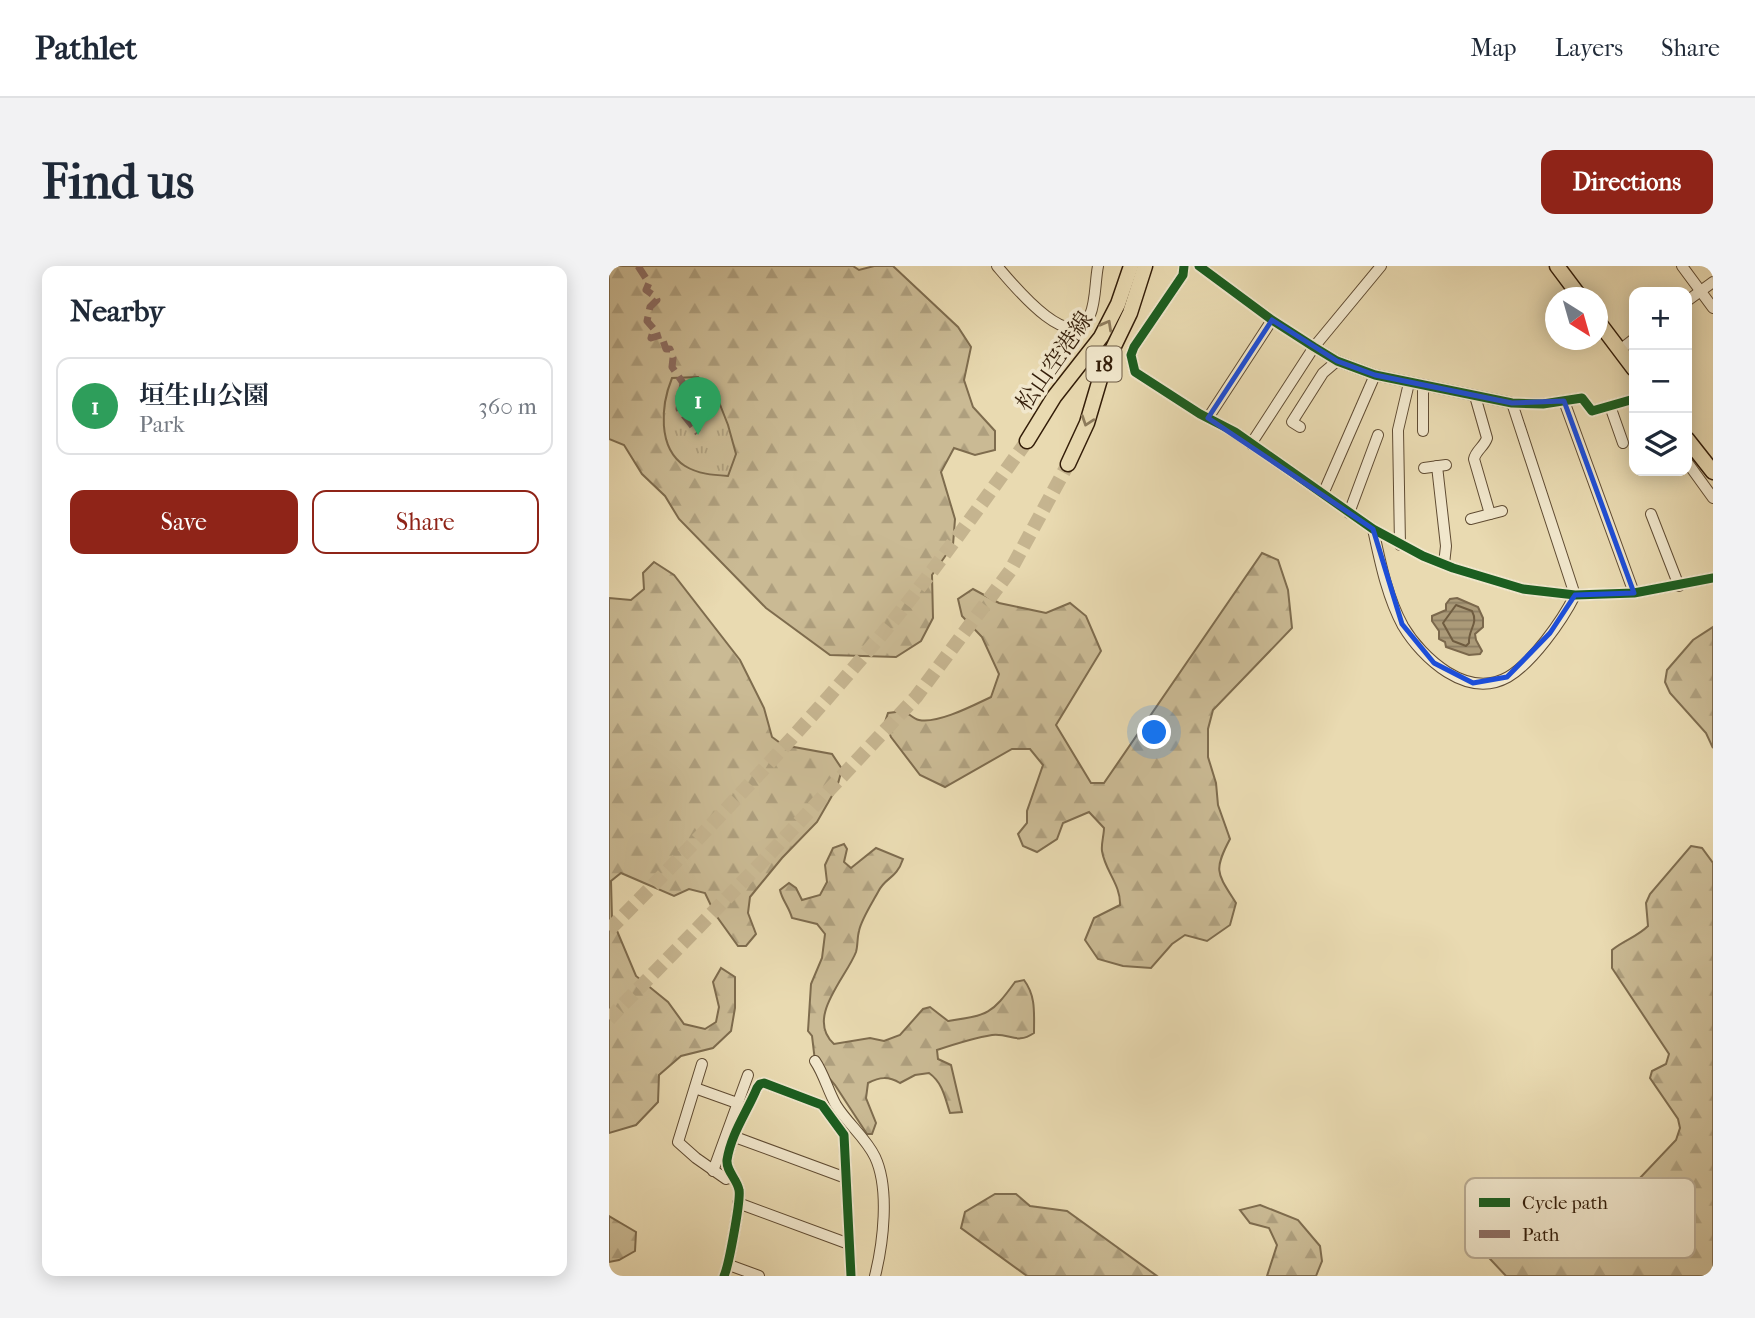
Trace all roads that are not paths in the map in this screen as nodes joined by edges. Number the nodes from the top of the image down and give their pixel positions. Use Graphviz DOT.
graph roads {
  1 [pos="997,266"];
  2 [pos="1098,266"];
  3 [pos="1131,266"];
  4 [pos="1145,266"];
  5 [pos="1184,266"];
  6 [pos="1199,266"];
  7 [pos="1381,266"];
  8 [pos="1557,266"];
  9 [pos="1682,266"];
  10 [pos="1713,282"];
  11 [pos="1572,287"];
  12 [pos="1700,291"];
  13 [pos="1692,297"];
  14 [pos="1713,308"];
  15 [pos="1272,320"];
  16 [pos="1608,334"];
  17 [pos="1629,343"];
  18 [pos="1314,347"];
  19 [pos="1620,350"];
  20 [pos="1337,361"];
  21 [pos="1629,362"];
  22 [pos="1375,375"];
  23 [pos="1409,383"];
  24 [pos="1423,385"];
  25 [pos="1475,396"];
  26 [pos="1629,400"];
  27 [pos="1564,401"];
  28 [pos="1512,403"];
  29 [pos="1610,406"];
  30 [pos="1208,418"];
  31 [pos="1300,427"];
  32 [pos="1423,431"];
  33 [pos="1378,435"];
  34 [pos="1027,442"];
  35 [pos="1623,443"];
  36 [pos="1251,444"];
  37 [pos="1692,445"];
  38 [pos="1068,464"];
  39 [pos="1711,467"];
  40 [pos="1424,468"];
  41 [pos="1692,468"];
  42 [pos="1711,491"];
  43 [pos="1323,494"];
  44 [pos="1502,511"];
  45 [pos="1349,513"];
  46 [pos="1490,514"];
  47 [pos="1651,514"];
  48 [pos="1471,519"];
  49 [pos="1373,529"];
  50 [pos="1400,545"];
  51 [pos="1444,564"];
  52 [pos="1713,578"];
  53 [pos="1679,586"];
  54 [pos="1634,593"];
  55 [pos="1576,595"];
  56 [pos="815,1061"];
  57 [pos="702,1064"];
  58 [pos="748,1075"];
  59 [pos="695,1088"];
  60 [pos="737,1103"];
  61 [pos="734,1137"];
  62 [pos="713,1171"];
  63 [pos="733,1177"];
  64 [pos="846,1178"];
  65 [pos="739,1203"];
  66 [pos="849,1244"];
  67 [pos="729,1265"];
  68 [pos="724,1276"];
  69 [pos="759,1276"];
  70 [pos="851,1276"];
  71 [pos="875,1276"];
  1 -- 2 [label="street"];
  34 -- 3 [label="main road, 松山空港線 / 18, one-way"];
  4 -- 38 [label="main road, 松山空港線 / 18, one-way"];
  5 -- 30 [label="street"];
  6 -- 15 [label="street"];
  7 -- 18 [label="street"];
  8 -- 11 [label="main road"];
  9 -- 12 [label="street"];
  10 -- 12 [label="street"];
  12 -- 13 [label="street"];
  12 -- 14 [label="street"];
  15 -- 18 [label="street"];
  15 -- 30 [label="street"];
  16 -- 19 [label="main road"];
  17 -- 19 [label="street"];
  18 -- 20 [label="street"];
  18 -- 36 [label="street"];
  19 -- 21 [label="main road"];
  20 -- 22 [label="street"];
  20 -- 31 [label="street"];
  22 -- 23 [label="street"];
  22 -- 43 [label="street"];
  23 -- 24 [label="street"];
  23 -- 50 [label="street"];
  24 -- 25 [label="street"];
  24 -- 32 [label="street"];
  25 -- 28 [label="street"];
  25 -- 46 [label="street"];
  26 -- 29 [label="street"];
  27 -- 28 [label="street"];
  27 -- 29 [label="street"];
  27 -- 54 [label="street"];
  28 -- 55 [label="street"];
  29 -- 35 [label="street"];
  30 -- 36 [label="street"];
  33 -- 45 [label="street"];
  36 -- 43 [label="street"];
  37 -- 39 [label="main road"];
  40 -- 51 [label="street"];
  41 -- 42 [label="street"];
  43 -- 45 [label="street"];
  44 -- 46 [label="street"];
  45 -- 49 [label="street"];
  46 -- 48 [label="street"];
  47 -- 53 [label="street"];
  49 -- 50 [label="street"];
  49 -- 55 [label="street"];
  50 -- 51 [label="street"];
  51 -- 55 [label="street"];
  52 -- 53 [label="street"];
  53 -- 54 [label="street"];
  54 -- 55 [label="street"];
  56 -- 71 [label="street"];
  57 -- 59 [label="street"];
  58 -- 60 [label="street"];
  59 -- 60 [label="street"];
  59 -- 62 [label="street"];
  60 -- 62 [label="street"];
  61 -- 63 [label="street"];
  61 -- 64 [label="street"];
  61 -- 64 [label="street"];
  62 -- 63 [label="street"];
  63 -- 65 [label="street"];
  64 -- 66 [label="street"];
  65 -- 66 [label="street"];
  65 -- 67 [label="street"];
  66 -- 70 [label="street"];
  67 -- 68 [label="street"];
  67 -- 69 [label="street"];
}
